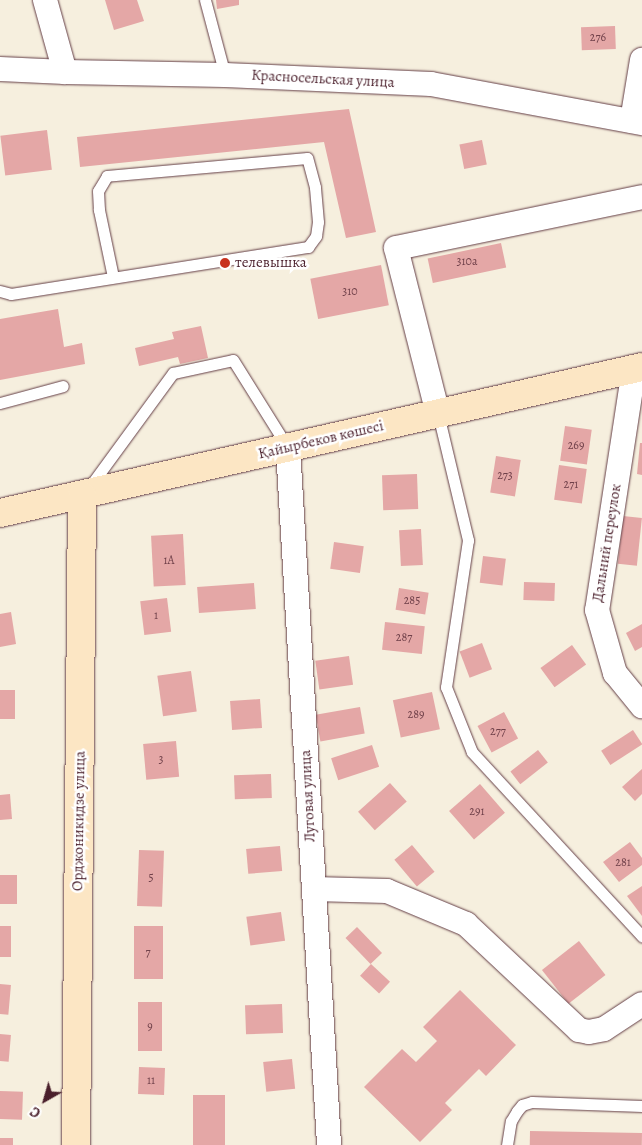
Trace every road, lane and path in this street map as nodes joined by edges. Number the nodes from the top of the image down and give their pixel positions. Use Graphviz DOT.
graph roads {
  1 [pos="45,0"];
  2 [pos="205,0"];
  3 [pos="642,60"];
  4 [pos="0,69"];
  5 [pos="66,72"];
  6 [pos="225,75"];
  7 [pos="637,122"];
  8 [pos="642,198"];
  9 [pos="113,276"];
  10 [pos="0,291"];
  11 [pos="638,368"];
  12 [pos="63,386"];
  13 [pos="0,403"];
  14 [pos="438,414"];
  15 [pos="288,448"];
  16 [pos="82,496"];
  17 [pos="0,513"];
  18 [pos="642,706"];
  19 [pos="314,889"];
  20 [pos="642,936"];
  21 [pos="642,1004"];
  22 [pos="642,1106"];
  23 [pos="76,1145"];
  24 [pos="329,1145"];
  25 [pos="507,1145"];
  1 -- 5 [label="street"];
  2 -- 6 [label="lane"];
  3 -- 7 [label="street"];
  4 -- 5 [label="street, Красносельская улица"];
  5 -- 6 [label="street, Красносельская улица"];
  6 -- 7 [label="street, Красносельская улица"];
  8 -- 14 [label="street"];
  9 -- 9 [label="lane"];
  9 -- 10 [label="lane"];
  11 -- 14 [label="main road, Қайырбеков көшесі"];
  11 -- 18 [label="street, Дальний переулок"];
  12 -- 13 [label="lane"];
  14 -- 15 [label="main road, Қайырбеков көшесі"];
  14 -- 20 [label="lane"];
  15 -- 16 [label="main road, Қайырбеков көшесі"];
  15 -- 16 [label="lane"];
  15 -- 19 [label="street, Луговая улица"];
  16 -- 17 [label="main road, Қайырбеков көшесі"];
  16 -- 23 [label="main road, Орджоникидзе улица"];
  19 -- 21 [label="street"];
  19 -- 24 [label="street, Луговая улица"];
  22 -- 25 [label="lane"];
}
